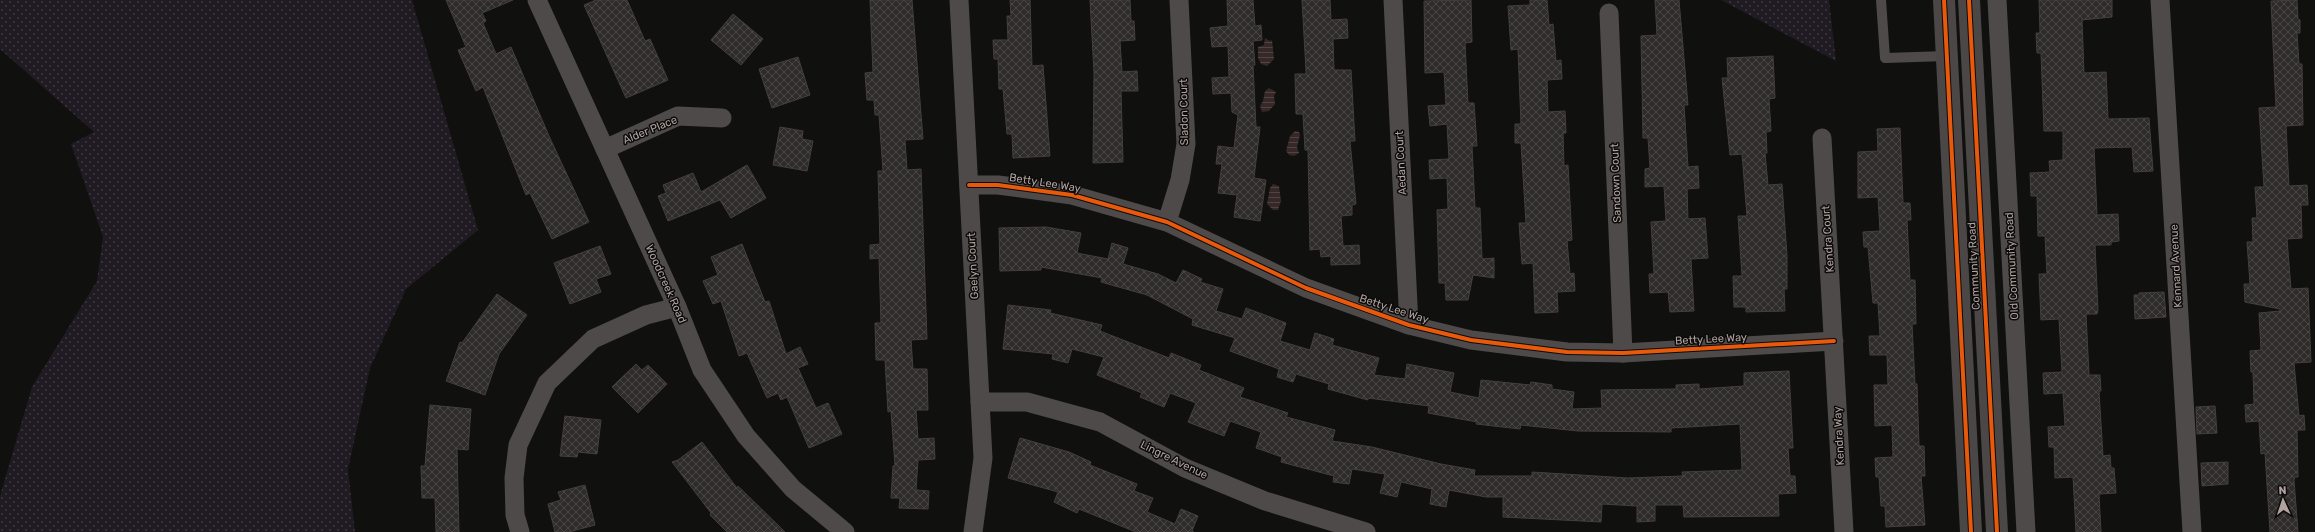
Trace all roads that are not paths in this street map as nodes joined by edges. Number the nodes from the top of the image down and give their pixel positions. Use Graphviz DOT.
graph roads {
  1 [pos="537,0"];
  2 [pos="959,0"];
  3 [pos="1180,0"];
  4 [pos="1393,0"];
  5 [pos="1881,0"];
  6 [pos="1944,0"];
  7 [pos="1969,0"];
  8 [pos="1997,0"];
  9 [pos="2160,0"];
  10 [pos="1609,13"];
  11 [pos="1947,56"];
  12 [pos="722,118"];
  13 [pos="1822,138"];
  14 [pos="605,149"];
  15 [pos="969,185"];
  16 [pos="1167,222"];
  17 [pos="677,307"];
  18 [pos="1408,325"];
  19 [pos="1834,341"];
  20 [pos="1623,353"];
  21 [pos="980,402"];
  22 [pos="520,532"];
  23 [pos="845,532"];
  24 [pos="973,532"];
  25 [pos="1366,532"];
  26 [pos="1844,532"];
  27 [pos="1971,532"];
  28 [pos="1997,532"];
  29 [pos="2026,532"];
  30 [pos="2192,532"];
  1 -- 14 [label="street, Woodcreek Road"];
  2 -- 15 [label="street, Gaelyn Court"];
  3 -- 16 [label="street, Sladon Court"];
  4 -- 18 [label="street, Aedan Court"];
  5 -- 11 [label="lane"];
  6 -- 11 [label="main road, Community Road"];
  7 -- 28 [label="main road, Community Road"];
  8 -- 29 [label="street, Old Community Road"];
  9 -- 30 [label="street, Kennard Avenue"];
  10 -- 20 [label="street, Sandown Court"];
  11 -- 27 [label="main road, Community Road"];
  12 -- 14 [label="street, Alder Place"];
  13 -- 19 [label="street, Kendra Court"];
  14 -- 17 [label="street, Woodcreek Road"];
  15 -- 16 [label="street, Betty Lee Way"];
  15 -- 21 [label="street, Gaelyn Court"];
  16 -- 18 [label="street, Betty Lee Way"];
  17 -- 22 [label="street"];
  17 -- 23 [label="street, Woodcreek Road"];
  18 -- 20 [label="street, Betty Lee Way"];
  19 -- 20 [label="street, Betty Lee Way"];
  19 -- 26 [label="street, Kendra Way"];
  21 -- 24 [label="street, Gaelyn Court"];
  21 -- 25 [label="street, Lingre Avenue"];
}
